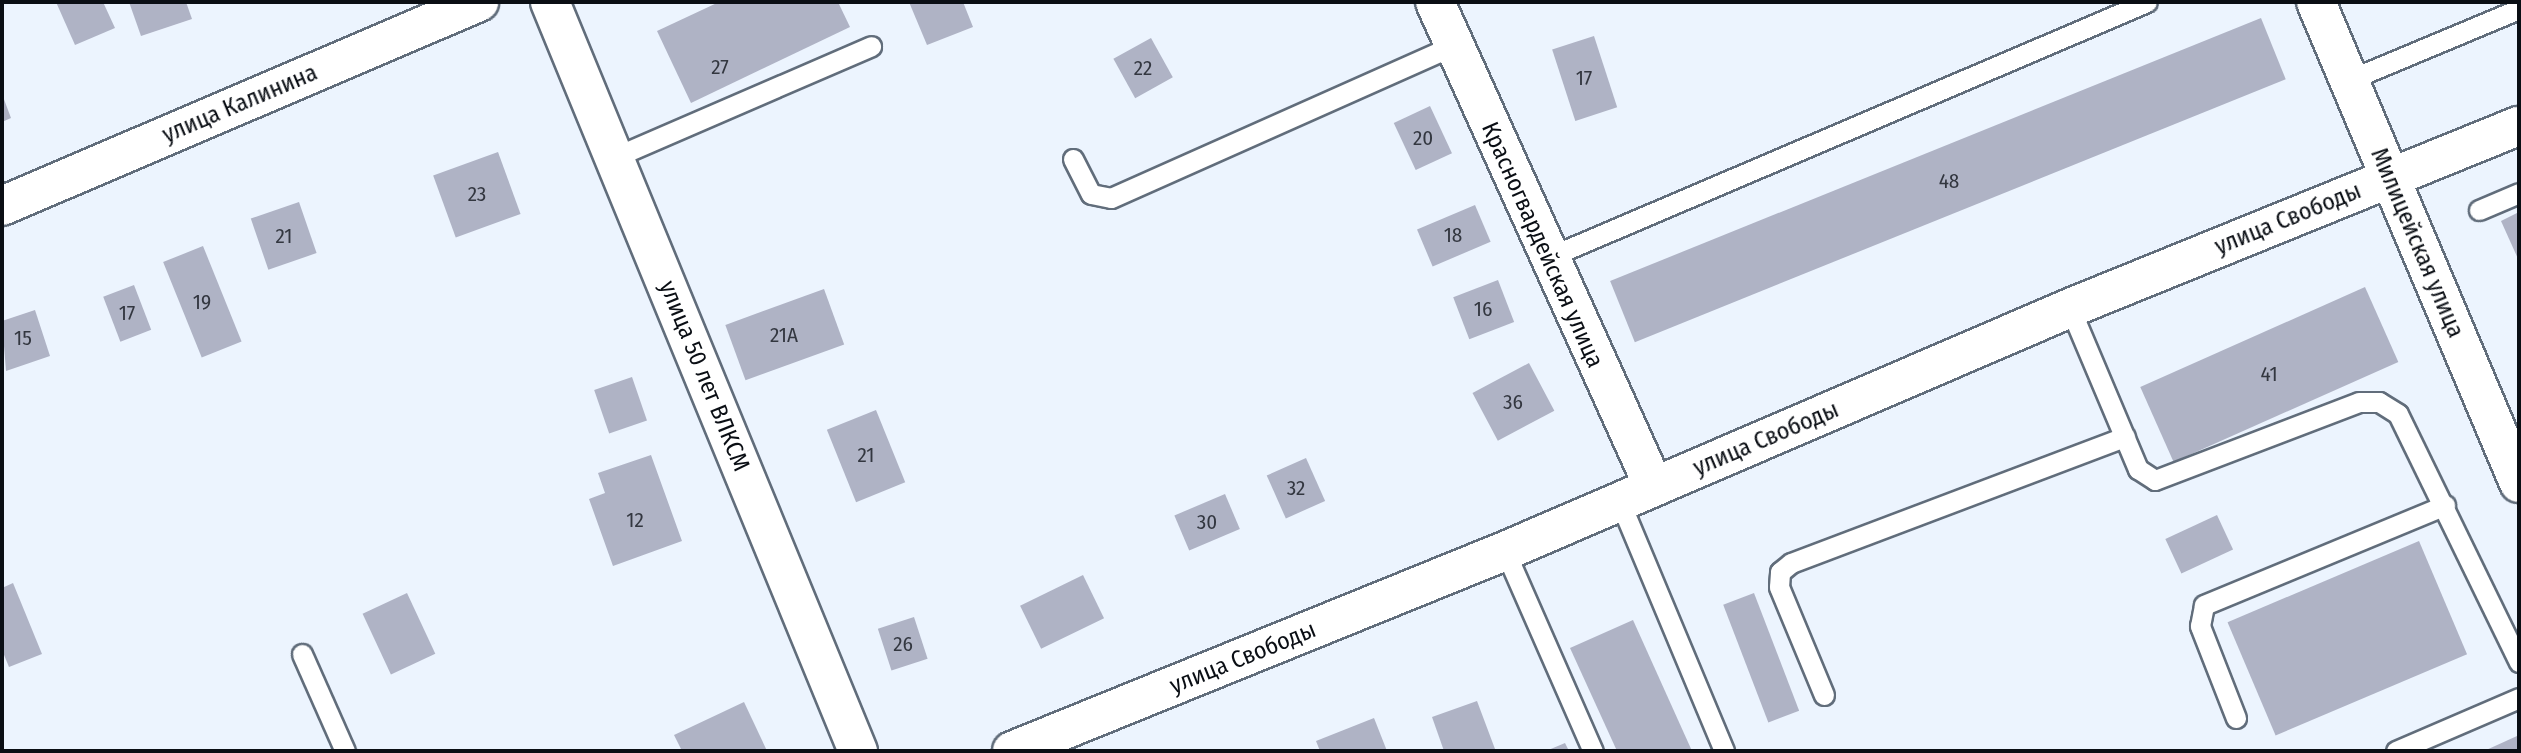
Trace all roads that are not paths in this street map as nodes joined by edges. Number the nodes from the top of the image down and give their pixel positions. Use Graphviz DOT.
graph roads {
  1 [pos="479,2"];
  2 [pos="550,2"];
  3 [pos="1435,2"];
  4 [pos="2147,2"];
  5 [pos="2316,2"];
  6 [pos="2519,9"];
  7 [pos="871,46"];
  8 [pos="1452,46"];
  9 [pos="2349,80"];
  10 [pos="2519,126"];
  11 [pos="615,158"];
  12 [pos="1073,159"];
  13 [pos="2389,177"];
  14 [pos="2519,193"];
  15 [pos="2,206"];
  16 [pos="2479,210"];
  17 [pos="1547,258"];
  18 [pos="2070,308"];
  19 [pos="2125,437"];
  20 [pos="2519,483"];
  21 [pos="1637,495"];
  22 [pos="2445,505"];
  23 [pos="1505,551"];
  24 [pos="302,654"];
  25 [pos="2519,662"];
  26 [pos="1824,695"];
  27 [pos="2519,698"];
  28 [pos="2236,718"];
  29 [pos="345,751"];
  30 [pos="858,751"];
  31 [pos="1012,751"];
  32 [pos="1593,751"];
  33 [pos="1724,751"];
  34 [pos="2396,751"];
  1 -- 15 [label="street, улица Калинина"];
  2 -- 11 [label="street, улица 50 лет ВЛКСМ"];
  3 -- 8 [label="street, Красногвардейская улица"];
  4 -- 17 [label="lane"];
  5 -- 9 [label="street, Милицейская улица"];
  6 -- 9 [label="lane"];
  7 -- 11 [label="lane"];
  8 -- 12 [label="lane"];
  8 -- 17 [label="street, Красногвардейская улица"];
  9 -- 13 [label="street, Милицейская улица"];
  10 -- 13 [label="street, улица Свободы"];
  11 -- 30 [label="street, улица 50 лет ВЛКСМ"];
  13 -- 18 [label="street, улица Свободы"];
  13 -- 20 [label="street, Милицейская улица"];
  14 -- 16 [label="lane"];
  17 -- 21 [label="street, Красногвардейская улица"];
  18 -- 19 [label="lane"];
  18 -- 21 [label="street, улица Свободы"];
  19 -- 22 [label="lane"];
  19 -- 26 [label="lane"];
  21 -- 23 [label="street, улица Свободы"];
  21 -- 33 [label="lane"];
  22 -- 25 [label="lane"];
  22 -- 28 [label="lane"];
  23 -- 31 [label="street, улица Свободы"];
  23 -- 32 [label="lane"];
  24 -- 29 [label="lane"];
  27 -- 34 [label="lane"];
}
